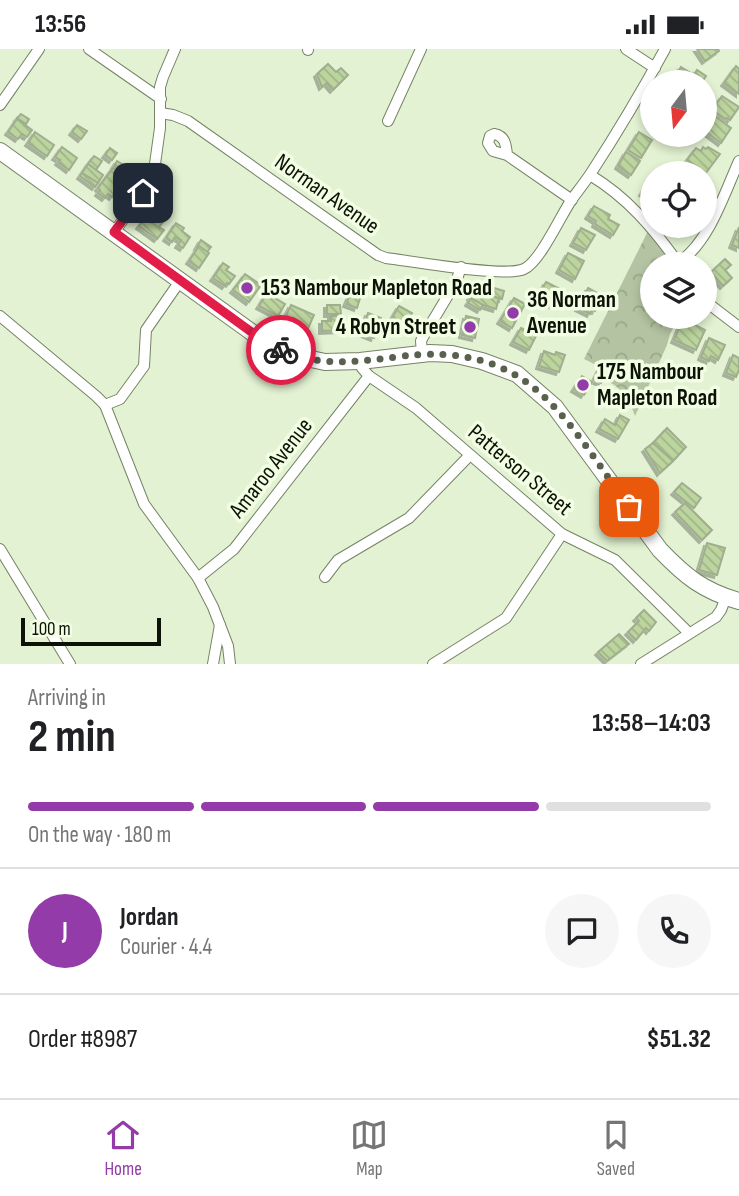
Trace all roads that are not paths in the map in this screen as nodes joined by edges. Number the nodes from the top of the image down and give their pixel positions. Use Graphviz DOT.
graph roads {
  1 [pos="39,49"];
  2 [pos="89,49"];
  3 [pos="175,49"];
  4 [pos="421,49"];
  5 [pos="626,49"];
  6 [pos="665,49"];
  7 [pos="655,68"];
  8 [pos="161,99"];
  9 [pos="0,104"];
  10 [pos="160,113"];
  11 [pos="388,121"];
  12 [pos="0,151"];
  13 [pos="507,155"];
  14 [pos="739,162"];
  15 [pos="590,175"];
  16 [pos="572,200"];
  17 [pos="114,232"];
  18 [pos="669,252"];
  19 [pos="692,252"];
  20 [pos="461,267"];
  21 [pos="180,281"];
  22 [pos="717,310"];
  23 [pos="0,316"];
  24 [pos="739,327"];
  25 [pos="422,353"];
  26 [pos="360,361"];
  27 [pos="369,376"];
  28 [pos="105,405"];
  29 [pos="470,455"];
  30 [pos="562,534"];
  31 [pos="0,549"];
  32 [pos="325,577"];
  33 [pos="198,578"];
  34 [pos="732,599"];
  35 [pos="220,623"];
  36 [pos="689,633"];
  37 [pos="70,664"];
  38 [pos="213,664"];
  39 [pos="230,664"];
  40 [pos="433,664"];
  41 [pos="642,664"];
  1 -- 9 [label="street"];
  2 -- 8 [label="street"];
  3 -- 8 [label="street"];
  4 -- 11 [label="street"];
  5 -- 7 [label="street"];
  6 -- 7 [label="street"];
  7 -- 15 [label="street"];
  8 -- 10 [label="street"];
  10 -- 17 [label="street"];
  10 -- 20 [label="street, Norman Avenue"];
  12 -- 17 [label="main road"];
  13 -- 16 [label="street"];
  14 -- 19 [label="street"];
  15 -- 16 [label="street"];
  15 -- 18 [label="street"];
  16 -- 20 [label="street, Norman Avenue"];
  17 -- 21 [label="main road"];
  20 -- 25 [label="street"];
  21 -- 26 [label="main road"];
  21 -- 28 [label="street"];
  22 -- 24 [label="street"];
  23 -- 28 [label="street"];
  25 -- 26 [label="main road"];
  25 -- 34 [label="main road"];
  26 -- 27 [label="street, Patterson Street"];
  27 -- 29 [label="street, Patterson Street"];
  27 -- 33 [label="street, Amaroo Avenue"];
  28 -- 33 [label="street"];
  29 -- 30 [label="street, Patterson Street"];
  29 -- 32 [label="street"];
  30 -- 36 [label="street, Patterson Street"];
  30 -- 40 [label="street"];
  31 -- 37 [label="street"];
  33 -- 35 [label="street"];
  34 -- 36 [label="street"];
  35 -- 38 [label="street"];
  35 -- 39 [label="street"];
  36 -- 41 [label="street"];
}
